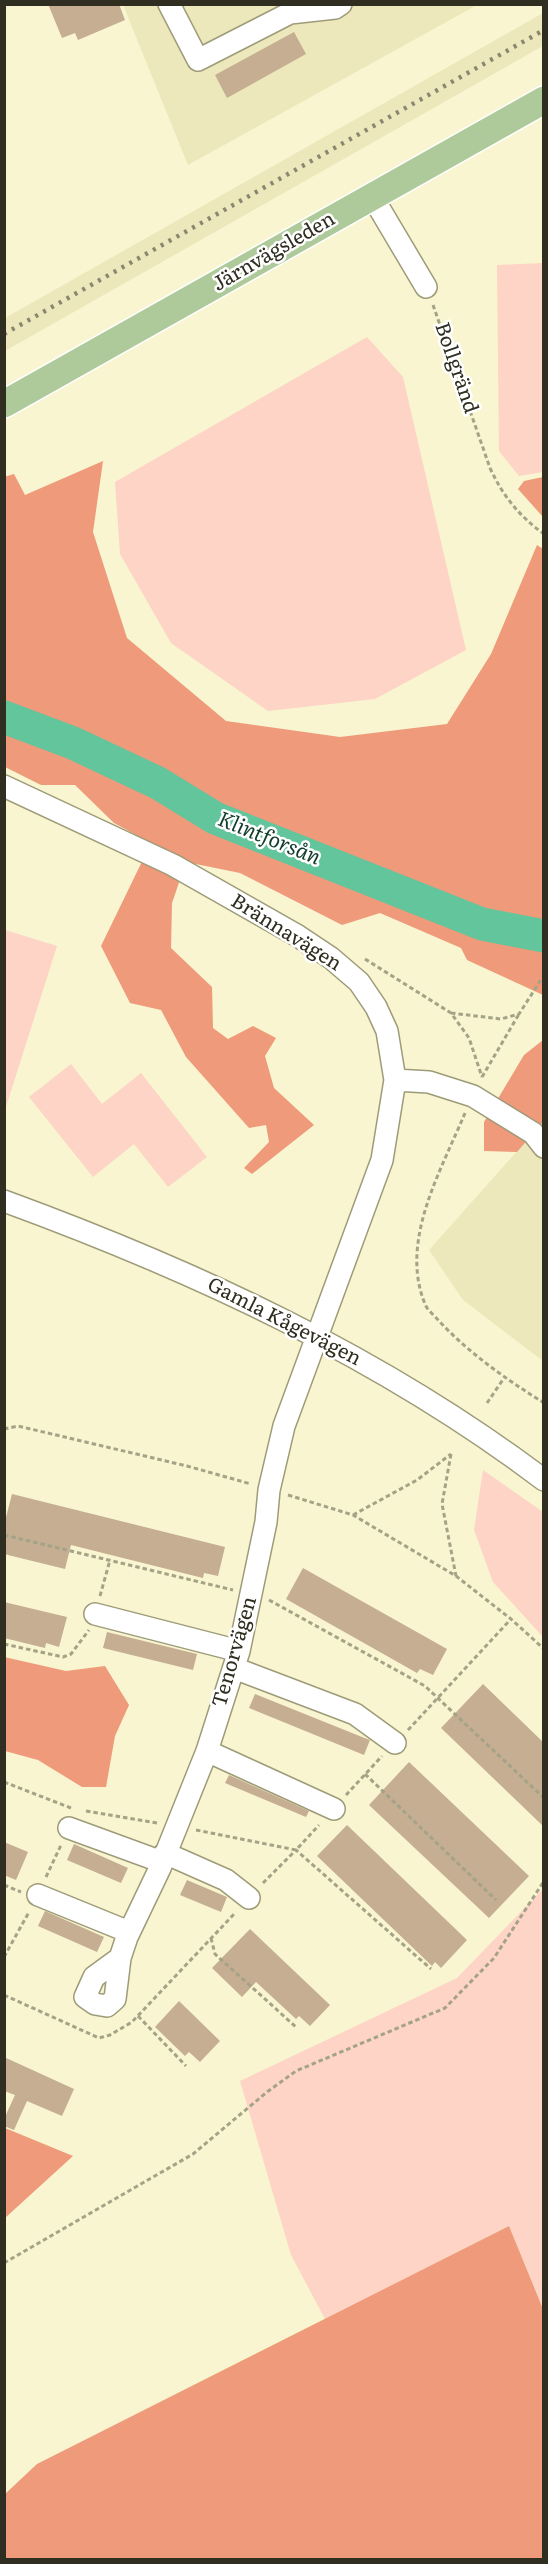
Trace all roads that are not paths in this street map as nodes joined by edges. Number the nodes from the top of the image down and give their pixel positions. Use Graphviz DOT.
graph roads {
  1 [pos="169,4"];
  2 [pos="341,4"];
  3 [pos="543,100"];
  4 [pos="372,196"];
  5 [pos="426,287"];
  6 [pos="4,404"];
  7 [pos="4,786"];
  8 [pos="395,1080"];
  9 [pos="543,1147"];
  10 [pos="4,1201"];
  11 [pos="317,1336"];
  12 [pos="543,1480"];
  13 [pos="95,1614"];
  14 [pos="236,1660"];
  15 [pos="395,1743"];
  16 [pos="207,1750"];
  17 [pos="334,1809"];
  18 [pos="69,1828"];
  19 [pos="163,1858"];
  20 [pos="38,1895"];
  21 [pos="249,1898"];
  22 [pos="129,1932"];
  23 [pos="120,1958"];
  1 -- 2 [label="street"];
  3 -- 4 [label="main road, Järnvägsleden"];
  4 -- 5 [label="street"];
  4 -- 6 [label="main road, Järnvägsleden"];
  7 -- 8 [label="street, Brännavägen"];
  8 -- 9 [label="street"];
  8 -- 11 [label="street, Brännavägen"];
  10 -- 11 [label="street, Gamla Kågevägen"];
  11 -- 12 [label="street, Gamla Kågevägen"];
  11 -- 14 [label="street, Tenorvägen"];
  13 -- 14 [label="street"];
  14 -- 15 [label="street"];
  14 -- 16 [label="street, Tenorvägen"];
  16 -- 17 [label="street"];
  16 -- 19 [label="street, Tenorvägen"];
  18 -- 19 [label="street"];
  19 -- 21 [label="street"];
  19 -- 22 [label="street, Tenorvägen"];
  20 -- 22 [label="street"];
  22 -- 23 [label="street, Tenorvägen"];
}
